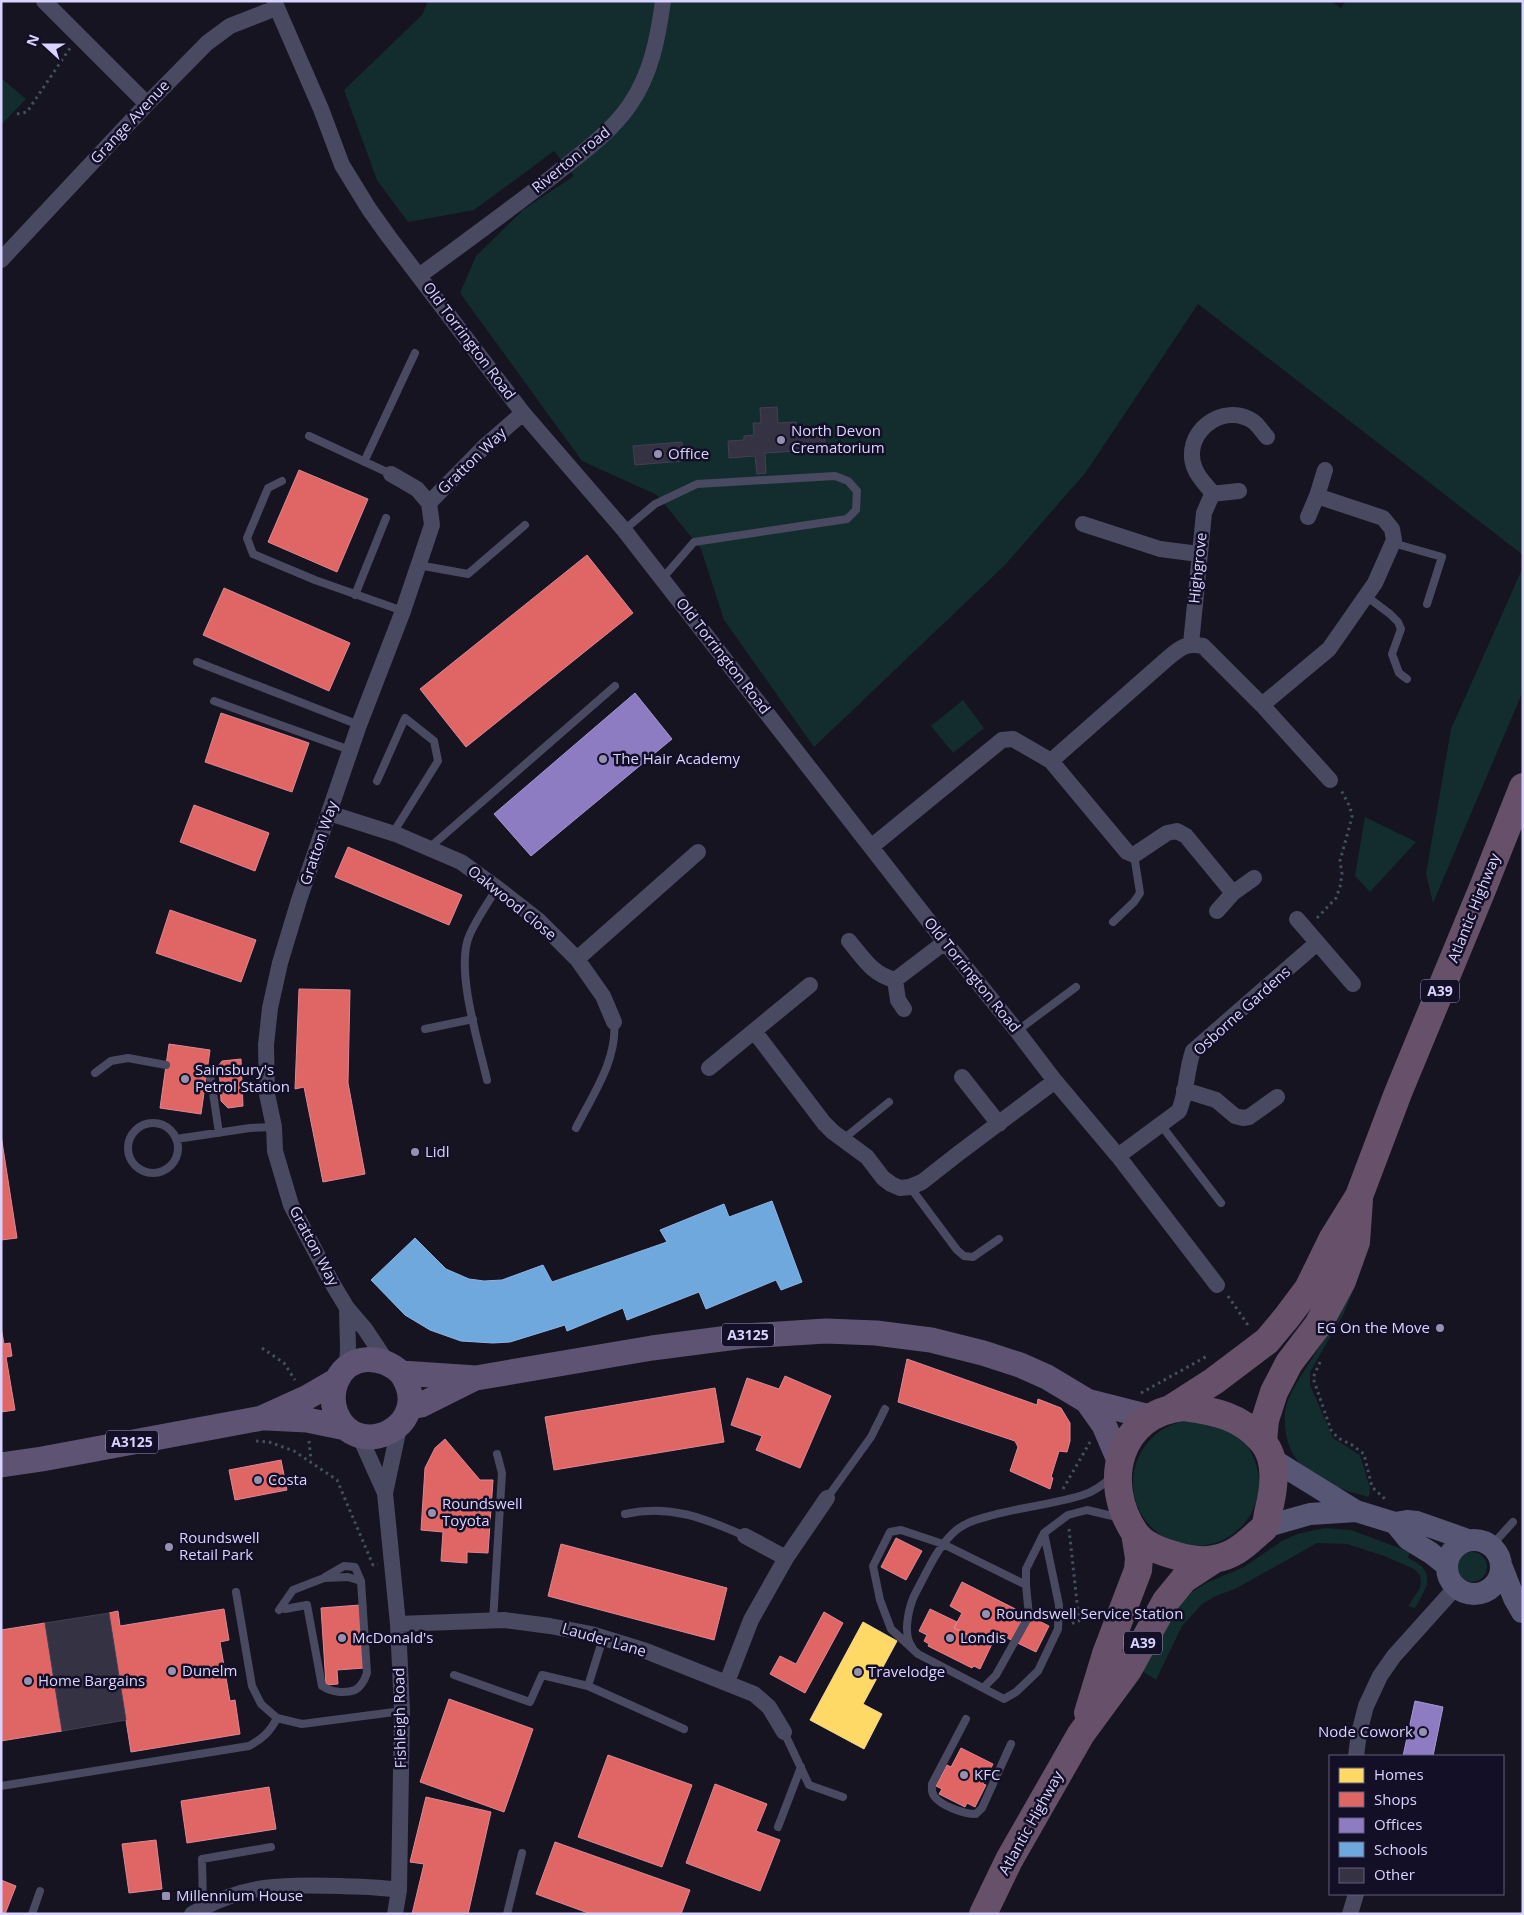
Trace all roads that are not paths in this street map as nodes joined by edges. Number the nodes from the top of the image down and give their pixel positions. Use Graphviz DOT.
graph roads {
  1 [pos="44,1"];
  2 [pos="663,1"];
  3 [pos="275,5"];
  4 [pos="147,104"];
  5 [pos="1,260"];
  6 [pos="419,276"];
  7 [pos="415,353"];
  8 [pos="523,413"];
  9 [pos="309,436"];
  10 [pos="1267,437"];
  11 [pos="364,462"];
  12 [pos="1325,470"];
  13 [pos="391,474"];
  14 [pos="282,480"];
  15 [pos="1240,491"];
  16 [pos="1211,494"];
  17 [pos="1317,496"];
  18 [pos="429,503"];
  19 [pos="1308,517"];
  20 [pos="386,518"];
  21 [pos="1083,524"];
  22 [pos="524,525"];
  23 [pos="624,530"];
  24 [pos="1393,543"];
  25 [pos="1199,554"];
  26 [pos="418,565"];
  27 [pos="662,579"];
  28 [pos="355,595"];
  29 [pos="1366,596"];
  30 [pos="1427,604"];
  31 [pos="403,611"];
  32 [pos="1191,644"];
  33 [pos="197,662"];
  34 [pos="1407,679"];
  35 [pos="615,686"];
  36 [pos="214,701"];
  37 [pos="1262,705"];
  38 [pos="358,725"];
  39 [pos="350,750"];
  40 [pos="1051,761"];
  41 [pos="1330,780"];
  42 [pos="377,781"];
  43 [pos="1523,787"];
  44 [pos="329,813"];
  45 [pos="393,833"];
  46 [pos="871,847"];
  47 [pos="429,848"];
  48 [pos="698,852"];
  49 [pos="1131,854"];
  50 [pos="1254,878"];
  51 [pos="497,888"];
  52 [pos="1233,892"];
  53 [pos="1217,911"];
  54 [pos="1113,922"];
  55 [pos="1301,924"];
  56 [pos="849,941"];
  57 [pos="944,942"];
  58 [pos="1317,943"];
  59 [pos="577,959"];
  60 [pos="895,980"];
  61 [pos="1352,984"];
  62 [pos="810,985"];
  63 [pos="1076,987"];
  64 [pos="904,1009"];
  65 [pos="473,1019"];
  66 [pos="614,1022"];
  67 [pos="425,1029"];
  68 [pos="754,1031"];
  69 [pos="1017,1031"];
  70 [pos="166,1065"];
  71 [pos="709,1068"];
  72 [pos="207,1072"];
  73 [pos="95,1073"];
  74 [pos="962,1077"];
  75 [pos="487,1080"];
  76 [pos="1056,1081"];
  77 [pos="1184,1090"];
  78 [pos="1277,1097"];
  79 [pos="889,1102"];
  80 [pos="999,1124"];
  81 [pos="1161,1125"];
  82 [pos="274,1127"];
  83 [pos="576,1128"];
  84 [pos="219,1133"];
  85 [pos="176,1139"];
  86 [pos="842,1140"];
  87 [pos="1118,1156"];
  88 [pos="910,1187"];
  89 [pos="1359,1196"];
  90 [pos="1221,1203"];
  91 [pos="998,1239"];
  92 [pos="1217,1285"];
  93 [pos="347,1308"];
  94 [pos="394,1367"];
  95 [pos="342,1374"];
  96 [pos="476,1378"];
  97 [pos="1087,1401"];
  98 [pos="1155,1406"];
  99 [pos="885,1409"];
  100 [pos="405,1415"];
  101 [pos="262,1418"];
  102 [pos="352,1431"];
  103 [pos="1267,1450"];
  104 [pos="497,1454"];
  105 [pos="1,1465"];
  106 [pos="1118,1466"];
  107 [pos="385,1493"];
  108 [pos="827,1498"];
  109 [pos="1356,1511"];
  110 [pos="625,1514"];
  111 [pos="1393,1522"];
  112 [pos="1512,1522"];
  113 [pos="1132,1526"];
  114 [pos="1264,1527"];
  115 [pos="1044,1533"];
  116 [pos="745,1536"];
  117 [pos="1468,1540"];
  118 [pos="944,1544"];
  119 [pos="1491,1546"];
  120 [pos="786,1558"];
  121 [pos="1213,1560"];
  122 [pos="1446,1565"];
  123 [pos="1501,1565"];
  124 [pos="324,1578"];
  125 [pos="362,1581"];
  126 [pos="1026,1585"];
  127 [pos="1456,1588"];
  128 [pos="236,1592"];
  129 [pos="1480,1594"];
  130 [pos="1522,1613"];
  131 [pos="493,1621"];
  132 [pos="398,1624"];
  133 [pos="603,1638"];
  134 [pos="918,1654"];
  135 [pos="454,1675"];
  136 [pos="727,1682"];
  137 [pos="588,1686"];
  138 [pos="983,1688"];
  139 [pos="402,1712"];
  140 [pos="277,1718"];
  141 [pos="966,1719"];
  142 [pos="684,1729"];
  143 [pos="784,1732"];
  144 [pos="1081,1734"];
  145 [pos="1012,1744"];
  146 [pos="1356,1755"];
  147 [pos="801,1767"];
  148 [pos="1,1786"];
  149 [pos="843,1797"];
  150 [pos="778,1827"];
  151 [pos="271,1847"];
  152 [pos="522,1853"];
  153 [pos="399,1890"];
  154 [pos="40,1891"];
  155 [pos="1356,1895"];
  156 [pos="197,1910"];
  157 [pos="32,1914"];
  158 [pos="395,1914"];
  159 [pos="507,1914"];
  160 [pos="983,1914"];
  161 [pos="1350,1914"];
  1 -- 4 [label="street"];
  2 -- 6 [label="street, Riverton road"];
  3 -- 4 [label="street, Grange Avenue"];
  3 -- 6 [label="street, Old Torrington Road"];
  4 -- 5 [label="street, Grange Avenue"];
  6 -- 8 [label="street, Old Torrington Road"];
  7 -- 11 [label="lane"];
  8 -- 18 [label="street, Gratton Way"];
  8 -- 23 [label="street, Old Torrington Road"];
  9 -- 11 [label="lane"];
  10 -- 16 [label="street"];
  11 -- 13 [label="lane"];
  12 -- 17 [label="street"];
  13 -- 18 [label="street"];
  14 -- 28 [label="lane"];
  15 -- 16 [label="street"];
  16 -- 25 [label="street, Highgrove"];
  17 -- 19 [label="street"];
  17 -- 24 [label="street"];
  18 -- 26 [label="street, Gratton Way"];
  20 -- 28 [label="lane"];
  21 -- 25 [label="street"];
  22 -- 26 [label="lane"];
  23 -- 27 [label="street, Old Torrington Road"];
  23 -- 27 [label="lane"];
  24 -- 29 [label="street"];
  24 -- 30 [label="lane"];
  25 -- 32 [label="street, Highgrove"];
  26 -- 31 [label="street, Gratton Way"];
  27 -- 46 [label="street, Old Torrington Road"];
  28 -- 31 [label="lane"];
  29 -- 34 [label="lane"];
  29 -- 37 [label="street"];
  31 -- 38 [label="street, Gratton Way"];
  32 -- 37 [label="street"];
  32 -- 40 [label="street"];
  33 -- 38 [label="lane"];
  35 -- 47 [label="lane"];
  36 -- 39 [label="lane"];
  37 -- 41 [label="street"];
  38 -- 39 [label="street, Gratton Way"];
  39 -- 44 [label="street, Gratton Way"];
  40 -- 46 [label="street"];
  40 -- 49 [label="street"];
  42 -- 45 [label="lane"];
  43 -- 89 [label="highway, Atlantic Highway / A39"];
  44 -- 45 [label="street, Oakwood Close"];
  44 -- 82 [label="street, Gratton Way"];
  45 -- 47 [label="street, Oakwood Close"];
  46 -- 57 [label="street, Old Torrington Road"];
  47 -- 51 [label="street, Oakwood Close"];
  48 -- 59 [label="street"];
  49 -- 52 [label="street"];
  49 -- 54 [label="lane"];
  50 -- 52 [label="street"];
  51 -- 59 [label="street, Oakwood Close"];
  51 -- 65 [label="lane"];
  52 -- 53 [label="street"];
  55 -- 58 [label="street"];
  56 -- 60 [label="street"];
  57 -- 60 [label="street"];
  57 -- 69 [label="street, Old Torrington Road"];
  58 -- 61 [label="street"];
  58 -- 77 [label="street, Osborne Gardens"];
  59 -- 66 [label="street, Oakwood Close"];
  60 -- 64 [label="street"];
  62 -- 68 [label="street"];
  63 -- 69 [label="lane"];
  65 -- 67 [label="lane"];
  65 -- 75 [label="lane"];
  66 -- 83 [label="lane"];
  68 -- 71 [label="street"];
  68 -- 86 [label="street"];
  69 -- 76 [label="street, Old Torrington Road"];
  70 -- 73 [label="lane"];
  72 -- 84 [label="lane"];
  74 -- 80 [label="street"];
  76 -- 80 [label="street"];
  76 -- 87 [label="street, Old Torrington Road"];
  77 -- 78 [label="street"];
  77 -- 81 [label="street, Osborne Gardens"];
  79 -- 86 [label="lane"];
  80 -- 88 [label="street"];
  81 -- 87 [label="street, Osborne Gardens"];
  81 -- 90 [label="lane"];
  82 -- 84 [label="lane"];
  82 -- 93 [label="street, Gratton Way"];
  84 -- 85 [label="lane"];
  85 -- 85 [label="lane"];
  86 -- 88 [label="street"];
  87 -- 92 [label="street, Old Torrington Road"];
  88 -- 91 [label="lane"];
  89 -- 98 [label="highway, Atlantic Highway / A39"];
  89 -- 103 [label="highway, Atlantic Highway / A39"];
  93 -- 94 [label="street, Gratton Way"];
  93 -- 95 [label="street, Gratton Way"];
  94 -- 95 [label="main road"];
  94 -- 96 [label="main road, A3125"];
  94 -- 100 [label="main road"];
  95 -- 101 [label="main road, A3125"];
  95 -- 102 [label="main road"];
  96 -- 97 [label="main road, A3125"];
  96 -- 100 [label="main road, A3125"];
  97 -- 98 [label="main road, A3125"];
  97 -- 106 [label="main road, A3125"];
  98 -- 103 [label="highway"];
  98 -- 106 [label="highway"];
  99 -- 108 [label="lane"];
  100 -- 102 [label="main road"];
  100 -- 107 [label="street, Fishleigh Road"];
  101 -- 102 [label="main road, A3125"];
  101 -- 105 [label="main road, A3125"];
  102 -- 107 [label="street, Fishleigh Road"];
  103 -- 109 [label="main road"];
  103 -- 114 [label="highway"];
  104 -- 131 [label="lane"];
  106 -- 113 [label="highway"];
  106 -- 118 [label="lane"];
  107 -- 132 [label="street, Fishleigh Road"];
  108 -- 120 [label="street"];
  109 -- 111 [label="main road"];
  109 -- 114 [label="main road"];
  110 -- 116 [label="lane"];
  111 -- 117 [label="main road"];
  111 -- 122 [label="main road"];
  112 -- 119 [label="lane"];
  113 -- 115 [label="lane"];
  113 -- 121 [label="highway"];
  113 -- 144 [label="highway, Atlantic Highway / A39"];
  114 -- 121 [label="highway"];
  115 -- 126 [label="lane"];
  115 -- 138 [label="lane"];
  116 -- 120 [label="street"];
  117 -- 119 [label="main road"];
  117 -- 122 [label="main road"];
  118 -- 126 [label="lane"];
  118 -- 134 [label="lane"];
  118 -- 134 [label="lane"];
  119 -- 123 [label="main road"];
  120 -- 136 [label="street"];
  121 -- 144 [label="highway, Atlantic Highway / A39"];
  122 -- 127 [label="main road"];
  123 -- 129 [label="main road"];
  123 -- 130 [label="main road"];
  124 -- 125 [label="lane"];
  124 -- 125 [label="lane"];
  124 -- 125 [label="lane"];
  126 -- 138 [label="lane"];
  127 -- 129 [label="main road"];
  127 -- 146 [label="street"];
  128 -- 140 [label="lane"];
  129 -- 130 [label="main road"];
  131 -- 132 [label="street, Lauder Lane"];
  131 -- 133 [label="street, Lauder Lane"];
  132 -- 139 [label="street, Fishleigh Road"];
  133 -- 136 [label="street, Lauder Lane"];
  133 -- 137 [label="lane"];
  134 -- 138 [label="lane"];
  135 -- 137 [label="lane"];
  136 -- 143 [label="street, Lauder Lane"];
  137 -- 142 [label="lane"];
  139 -- 140 [label="lane"];
  139 -- 153 [label="street, Fishleigh Road"];
  140 -- 148 [label="lane"];
  141 -- 145 [label="lane"];
  143 -- 147 [label="lane"];
  144 -- 160 [label="highway, Atlantic Highway / A39"];
  147 -- 149 [label="lane"];
  147 -- 150 [label="lane"];
  151 -- 156 [label="lane"];
  152 -- 159 [label="lane"];
  153 -- 156 [label="street"];
  153 -- 158 [label="street, Fishleigh Road"];
  154 -- 157 [label="lane"];
  155 -- 161 [label="street"];
}
